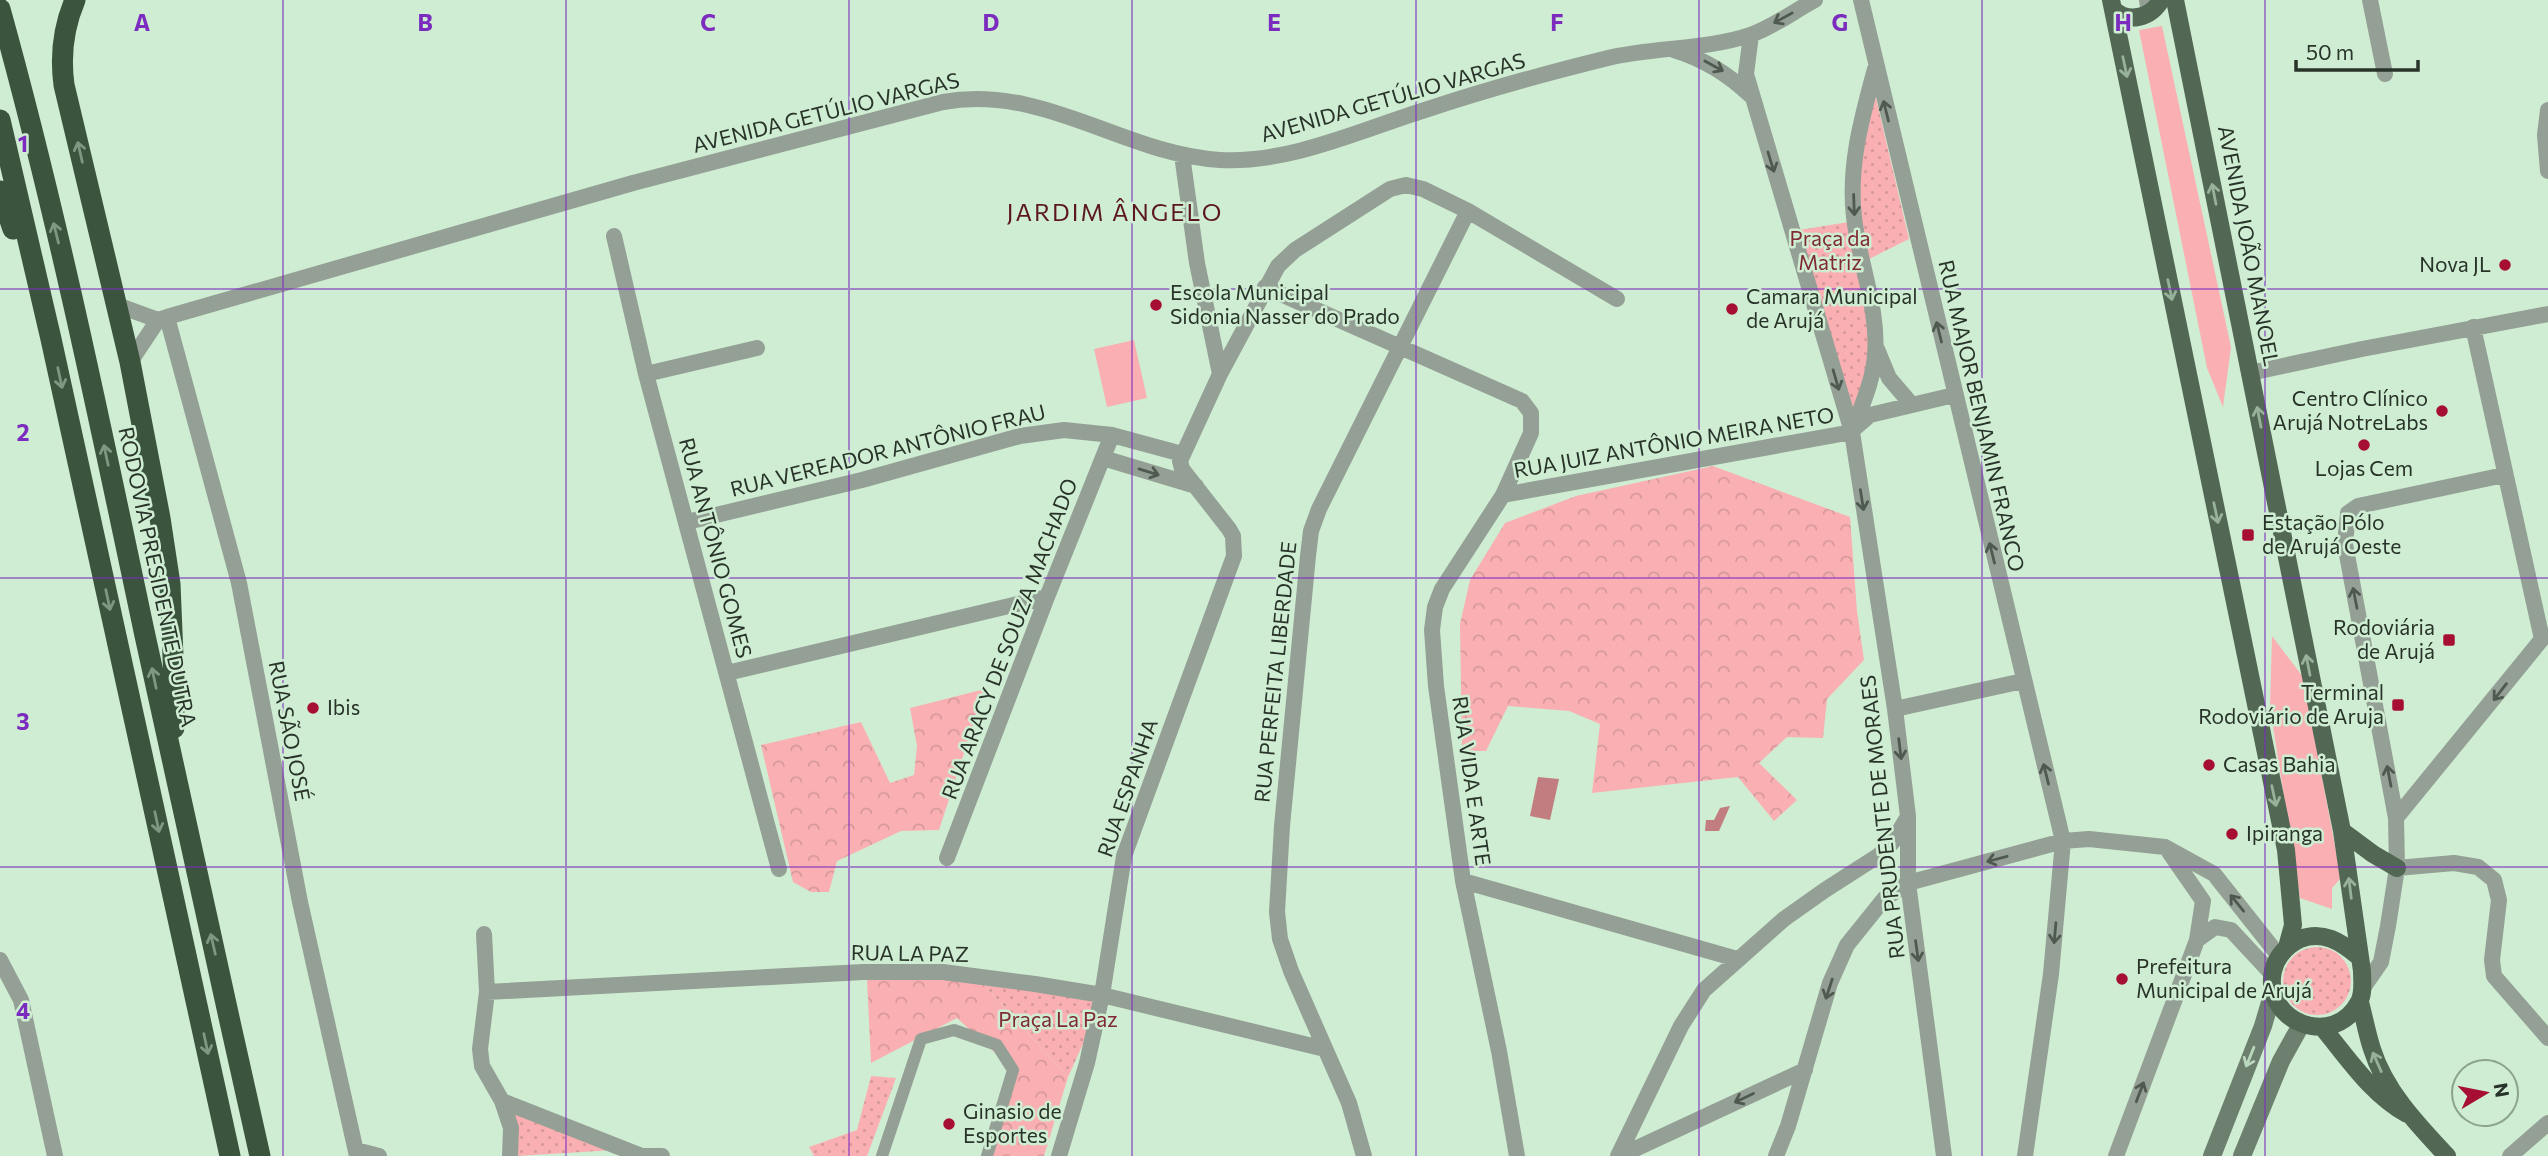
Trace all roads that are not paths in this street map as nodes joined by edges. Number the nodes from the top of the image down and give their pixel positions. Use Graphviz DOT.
graph roads {
  1 [pos="75,0"];
  2 [pos="1815,0"];
  3 [pos="1861,0"];
  4 [pos="2161,0"];
  5 [pos="2175,0"];
  6 [pos="2370,0"];
  7 [pos="2112,4"];
  8 [pos="2146,7"];
  9 [pos="0,9"];
  10 [pos="1751,35"];
  11 [pos="1669,48"];
  12 [pos="1876,66"];
  13 [pos="2385,74"];
  14 [pos="1752,96"];
  15 [pos="2548,110"];
  16 [pos="0,120"];
  17 [pos="1182,155"];
  18 [pos="2548,172"];
  19 [pos="0,191"];
  20 [pos="1468,211"];
  21 [pos="614,236"];
  22 [pos="1265,287"];
  23 [pos="1617,299"];
  24 [pos="117,306"];
  25 [pos="2548,314"];
  26 [pos="163,319"];
  27 [pos="2473,327"];
  28 [pos="51,339"];
  29 [pos="1875,343"];
  30 [pos="757,348"];
  31 [pos="1400,348"];
  32 [pos="130,362"];
  33 [pos="2250,373"];
  34 [pos="646,374"];
  35 [pos="1220,374"];
  36 [pos="1954,395"];
  37 [pos="1912,405"];
  38 [pos="1852,432"];
  39 [pos="1112,436"];
  40 [pos="1182,454"];
  41 [pos="1103,458"];
  42 [pos="2504,475"];
  43 [pos="1196,486"];
  44 [pos="1503,495"];
  45 [pos="687,522"];
  46 [pos="1047,597"];
  47 [pos="727,673"];
  48 [pos="2023,681"];
  49 [pos="1895,709"];
  50 [pos="173,768"];
  51 [pos="1908,816"];
  52 [pos="2396,818"];
  53 [pos="2342,831"];
  54 [pos="2063,841"];
  55 [pos="2165,847"];
  56 [pos="947,858"];
  57 [pos="2397,868"];
  58 [pos="779,869"];
  59 [pos="1463,881"];
  60 [pos="1908,883"];
  61 [pos="484,934"];
  62 [pos="2197,940"];
  63 [pos="2283,952"];
  64 [pos="2358,956"];
  65 [pos="1737,959"];
  66 [pos="0,961"];
  67 [pos="2272,974"];
  68 [pos="487,992"];
  69 [pos="2273,992"];
  70 [pos="1102,995"];
  71 [pos="2361,995"];
  72 [pos="2301,1025"];
  73 [pos="2322,1027"];
  74 [pos="2548,1038"];
  75 [pos="1325,1049"];
  76 [pos="1805,1070"];
  77 [pos="502,1101"];
  78 [pos="2410,1116"];
  79 [pos="2548,1123"];
  80 [pos="357,1153"];
  81 [pos="639,1155"];
  82 [pos="55,1156"];
  83 [pos="230,1156"];
  84 [pos="260,1156"];
  85 [pos="379,1156"];
  86 [pos="510,1156"];
  87 [pos="626,1156"];
  88 [pos="662,1156"];
  89 [pos="882,1156"];
  90 [pos="987,1156"];
  91 [pos="1059,1156"];
  92 [pos="1364,1156"];
  93 [pos="1517,1156"];
  94 [pos="1619,1156"];
  95 [pos="1776,1156"];
  96 [pos="1944,1156"];
  97 [pos="2025,1156"];
  98 [pos="2116,1156"];
  99 [pos="2212,1156"];
  100 [pos="2242,1156"];
  101 [pos="2447,1156"];
  102 [pos="2510,1156"];
  24 -- 1 [label="highway, one-way"];
  2 -- 10 [label="street, AVENIDA GETÚLIO VARGAS, one-way"];
  3 -- 12 [label="street, RUA MAJOR BENJAMIN FRANCO"];
  4 -- 8 [label="main road"];
  33 -- 5 [label="main road, AVENIDA JOÃO MANOEL, one-way"];
  6 -- 13 [label="street"];
  7 -- 8 [label="main road"];
  7 -- 63 [label="main road, one-way"];
  50 -- 9 [label="highway, RODOVIA PRESIDENTE DUTRA, one-way"];
  10 -- 11 [label="street, AVENIDA GETÚLIO VARGAS"];
  10 -- 14 [label="street, RUA PRUDENTE DE MORAES"];
  11 -- 14 [label="street, one-way"];
  11 -- 17 [label="street, AVENIDA GETÚLIO VARGAS"];
  12 -- 29 [label="street, one-way"];
  36 -- 12 [label="street, RUA MAJOR BENJAMIN FRANCO, one-way"];
  14 -- 38 [label="street, RUA PRUDENTE DE MORAES, one-way"];
  15 -- 18 [label="street"];
  16 -- 28 [label="highway"];
  17 -- 26 [label="street, AVENIDA GETÚLIO VARGAS"];
  17 -- 35 [label="street"];
  19 -- 28 [label="highway"];
  20 -- 22 [label="street"];
  20 -- 23 [label="street"];
  20 -- 31 [label="street, RUA PERFEITA LIBERDADE"];
  21 -- 34 [label="street, RUA ANTÔNIO GOMES"];
  22 -- 31 [label="street"];
  22 -- 35 [label="street"];
  24 -- 26 [label="street"];
  24 -- 32 [label="highway"];
  25 -- 27 [label="street"];
  26 -- 32 [label="street"];
  26 -- 80 [label="street, RUA SÃO JOSÉ"];
  27 -- 33 [label="street"];
  27 -- 42 [label="street"];
  28 -- 83 [label="highway, one-way"];
  29 -- 37 [label="street"];
  29 -- 38 [label="street"];
  30 -- 34 [label="street"];
  31 -- 44 [label="street, RUA VIDA E ARTE"];
  31 -- 75 [label="street, RUA PERFEITA LIBERDADE"];
  32 -- 50 [label="highway"];
  53 -- 33 [label="main road, AVENIDA JOÃO MANOEL, one-way"];
  34 -- 45 [label="street, RUA ANTÔNIO GOMES"];
  35 -- 40 [label="street"];
  36 -- 37 [label="street"];
  48 -- 36 [label="street, RUA MAJOR BENJAMIN FRANCO, one-way"];
  37 -- 38 [label="street"];
  38 -- 44 [label="street, RUA JUIZ ANTÔNIO MEIRA NETO"];
  38 -- 49 [label="street, RUA PRUDENTE DE MORAES, one-way"];
  39 -- 40 [label="street, RUA VEREADOR ANTÔNIO FRAU"];
  39 -- 41 [label="street, RUA ARACY DE SOUZA MACHADO"];
  39 -- 45 [label="street, RUA VEREADOR ANTÔNIO FRAU"];
  40 -- 43 [label="street, RUA ESPANHA"];
  41 -- 43 [label="street, one-way"];
  41 -- 46 [label="street, RUA ARACY DE SOUZA MACHADO"];
  42 -- 52 [label="street, one-way"];
  52 -- 42 [label="street, one-way"];
  43 -- 70 [label="street, RUA ESPANHA"];
  44 -- 59 [label="street, RUA VIDA E ARTE"];
  45 -- 47 [label="street, RUA ANTÔNIO GOMES"];
  46 -- 47 [label="street"];
  46 -- 56 [label="street, RUA ARACY DE SOUZA MACHADO"];
  47 -- 58 [label="street, RUA ANTÔNIO GOMES"];
  48 -- 49 [label="street"];
  54 -- 48 [label="street, RUA MAJOR BENJAMIN FRANCO, one-way"];
  49 -- 51 [label="street, RUA PRUDENTE DE MORAES, one-way"];
  84 -- 50 [label="highway, RODOVIA PRESIDENTE DUTRA, one-way"];
  51 -- 60 [label="street, RUA PRUDENTE DE MORAES"];
  51 -- 65 [label="street"];
  52 -- 57 [label="street"];
  53 -- 57 [label="main road"];
  64 -- 53 [label="main road, AVENIDA JOÃO MANOEL, one-way"];
  54 -- 55 [label="street"];
  54 -- 60 [label="street, one-way"];
  54 -- 97 [label="street, RUA MAJOR BENJAMIN FRANCO, one-way"];
  55 -- 62 [label="street"];
  63 -- 55 [label="street, one-way"];
  57 -- 71 [label="street"];
  57 -- 74 [label="street"];
  59 -- 65 [label="street"];
  59 -- 93 [label="street, RUA VIDA E ARTE"];
  60 -- 76 [label="street, one-way"];
  60 -- 96 [label="street, RUA PRUDENTE DE MORAES, one-way"];
  61 -- 68 [label="street"];
  62 -- 67 [label="street"];
  98 -- 62 [label="street, one-way"];
  63 -- 64 [label="main road"];
  63 -- 67 [label="main road"];
  64 -- 71 [label="main road"];
  65 -- 94 [label="street"];
  66 -- 82 [label="street"];
  67 -- 69 [label="main road"];
  68 -- 70 [label="street, RUA LA PAZ"];
  68 -- 77 [label="street"];
  69 -- 72 [label="main road"];
  69 -- 99 [label="main road, one-way"];
  70 -- 75 [label="street, RUA LA PAZ"];
  70 -- 91 [label="street, RUA ESPANHA"];
  71 -- 73 [label="main road"];
  78 -- 71 [label="main road, one-way"];
  72 -- 73 [label="main road"];
  72 -- 100 [label="main road"];
  73 -- 78 [label="main road"];
  75 -- 92 [label="street, RUA PERFEITA LIBERDADE"];
  76 -- 94 [label="street, one-way"];
  76 -- 95 [label="street"];
  77 -- 81 [label="street"];
  77 -- 86 [label="street"];
  78 -- 101 [label="main road"];
  79 -- 102 [label="street"];
  80 -- 85 [label="street"];
  81 -- 87 [label="street"];
  81 -- 88 [label="street"];
  89 -- 90 [label="street"];
}
